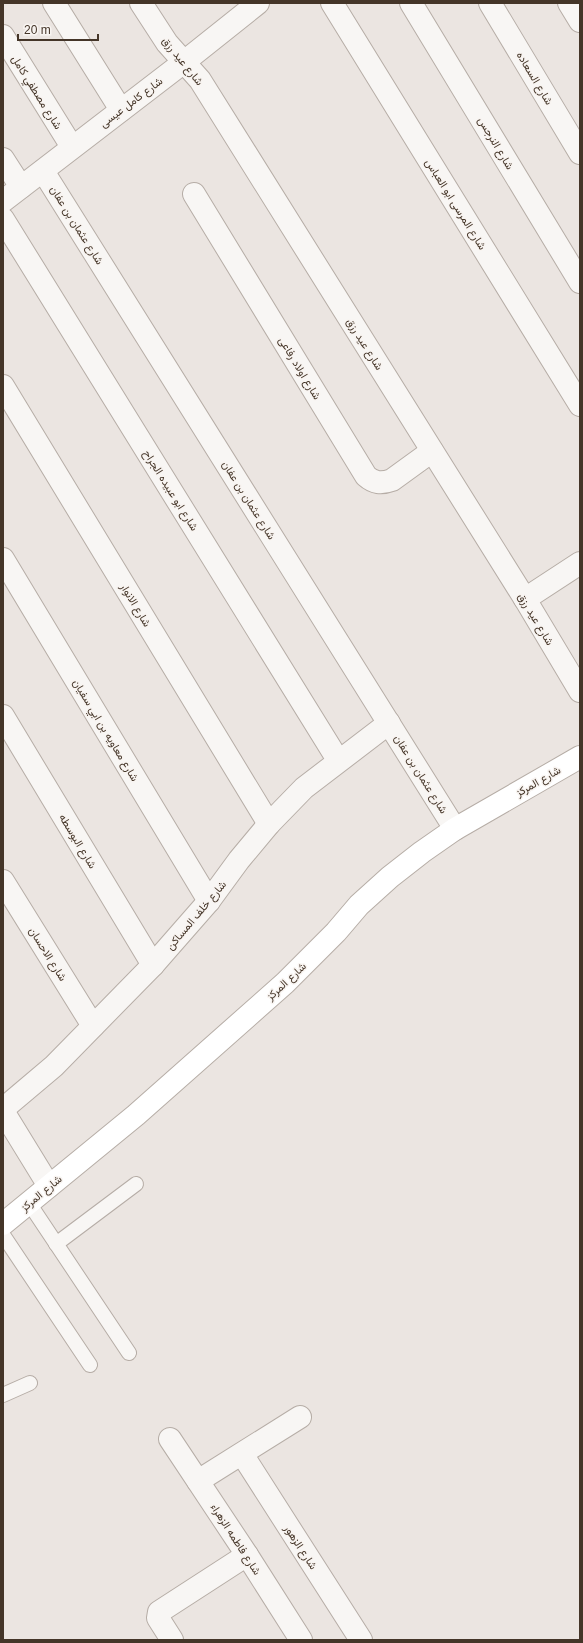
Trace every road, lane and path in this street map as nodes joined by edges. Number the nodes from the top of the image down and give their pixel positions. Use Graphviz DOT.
graph roads {
  1 [pos="54,3"];
  2 [pos="141,3"];
  3 [pos="258,3"];
  4 [pos="332,3"];
  5 [pos="411,3"];
  6 [pos="490,3"];
  7 [pos="569,3"];
  8 [pos="580,21"];
  9 [pos="3,36"];
  10 [pos="184,62"];
  11 [pos="121,110"];
  12 [pos="72,147"];
  13 [pos="580,153"];
  14 [pos="3,159"];
  15 [pos="43,171"];
  16 [pos="21,187"];
  17 [pos="194,194"];
  18 [pos="3,201"];
  19 [pos="3,220"];
  20 [pos="580,282"];
  21 [pos="3,386"];
  22 [pos="580,405"];
  23 [pos="432,451"];
  24 [pos="3,559"];
  25 [pos="580,563"];
  26 [pos="525,599"];
  27 [pos="580,691"];
  28 [pos="3,716"];
  29 [pos="389,723"];
  30 [pos="580,757"];
  31 [pos="338,760"];
  32 [pos="269,824"];
  33 [pos="456,828"];
  34 [pos="3,881"];
  35 [pos="209,901"];
  36 [pos="153,965"];
  37 [pos="93,1026"];
  38 [pos="3,1110"];
  39 [pos="136,1184"];
  40 [pos="49,1186"];
  41 [pos="29,1203"];
  42 [pos="3,1224"];
  43 [pos="3,1235"];
  44 [pos="56,1244"];
  45 [pos="129,1353"];
  46 [pos="90,1365"];
  47 [pos="30,1383"];
  48 [pos="3,1395"];
  49 [pos="300,1417"];
  50 [pos="170,1438"];
  51 [pos="242,1454"];
  52 [pos="198,1481"];
  53 [pos="247,1555"];
  54 [pos="172,1640"];
  55 [pos="301,1640"];
  56 [pos="361,1640"];
  1 -- 11 [label="street"];
  2 -- 10 [label="street, شارع عيد رزق"];
  3 -- 10 [label="street, شارع كامل عيسى"];
  4 -- 22 [label="street, شارع المرسى ابو العباس"];
  5 -- 20 [label="street, شارع النرجس"];
  6 -- 13 [label="street, شارع السعاده"];
  7 -- 8 [label="street"];
  9 -- 12 [label="street, شارع مصطفي كامل"];
  10 -- 11 [label="street, شارع كامل عيسى"];
  10 -- 23 [label="street, شارع عيد رزق"];
  11 -- 12 [label="street, شارع كامل عيسى"];
  12 -- 15 [label="street, شارع كامل عيسى"];
  14 -- 16 [label="street"];
  15 -- 16 [label="street, شارع كامل عيسى"];
  15 -- 29 [label="street, شارع عثمان بن عفان"];
  16 -- 18 [label="street, شارع كامل عيسى"];
  17 -- 23 [label="street, شارع اولاد رفاعى"];
  19 -- 31 [label="street, شارع ابو عبيده الجراح"];
  21 -- 32 [label="street, شارع الانوار"];
  23 -- 26 [label="street, شارع عيد رزق"];
  24 -- 35 [label="street, شارع معاويه بن ابي سفيان"];
  25 -- 26 [label="street"];
  26 -- 27 [label="street, شارع عيد رزق"];
  28 -- 36 [label="street, شارع البوسطه"];
  29 -- 31 [label="street, شارع خلف المساكن"];
  29 -- 33 [label="street, شارع عثمان بن عفان"];
  30 -- 33 [label="main road, شارع المركز"];
  31 -- 32 [label="street, شارع خلف المساكن"];
  32 -- 35 [label="street, شارع خلف المساكن"];
  33 -- 40 [label="main road, شارع المركز"];
  34 -- 37 [label="street, شارع الاحسان"];
  35 -- 36 [label="street, شارع خلف المساكن"];
  36 -- 37 [label="street, شارع خلف المساكن"];
  37 -- 38 [label="street, شارع خلف المساكن"];
  38 -- 40 [label="street"];
  39 -- 44 [label="lane"];
  40 -- 41 [label="main road, شارع المركز"];
  41 -- 42 [label="main road, شارع المركز"];
  41 -- 44 [label="lane"];
  43 -- 46 [label="lane"];
  44 -- 45 [label="lane"];
  47 -- 48 [label="lane"];
  49 -- 51 [label="street"];
  50 -- 52 [label="street, شارع فاطمه الزهراء"];
  51 -- 52 [label="street"];
  51 -- 56 [label="street, شارع الزهور"];
  52 -- 53 [label="street, شارع فاطمه الزهراء"];
  53 -- 54 [label="street"];
  53 -- 55 [label="street, شارع فاطمه الزهراء"];
}
